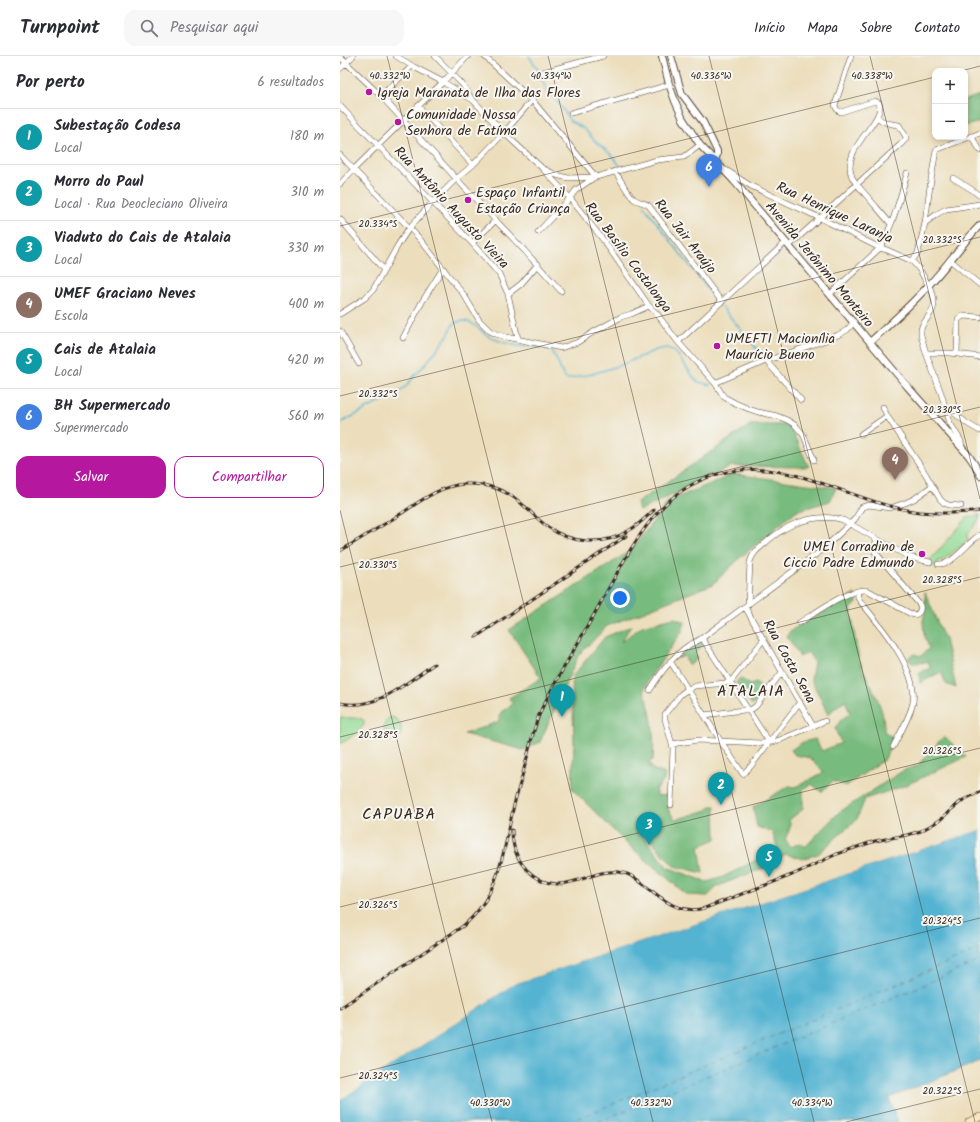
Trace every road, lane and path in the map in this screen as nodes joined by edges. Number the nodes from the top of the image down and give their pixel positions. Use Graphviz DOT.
graph roads {
  1 [pos="353,56"];
  2 [pos="396,56"];
  3 [pos="435,56"];
  4 [pos="468,56"];
  5 [pos="484,56"];
  6 [pos="603,56"];
  7 [pos="662,56"];
  8 [pos="671,56"];
  9 [pos="851,56"];
  10 [pos="340,57"];
  11 [pos="346,63"];
  12 [pos="412,66"];
  13 [pos="340,69"];
  14 [pos="452,72"];
  15 [pos="543,72"];
  16 [pos="443,82"];
  17 [pos="669,86"];
  18 [pos="381,96"];
  19 [pos="473,100"];
  20 [pos="532,100"];
  21 [pos="340,106"];
  22 [pos="418,106"];
  23 [pos="571,113"];
  24 [pos="877,117"];
  25 [pos="404,120"];
  26 [pos="504,133"];
  27 [pos="980,133"];
  28 [pos="970,136"];
  29 [pos="378,145"];
  30 [pos="700,145"];
  31 [pos="980,150"];
  32 [pos="340,155"];
  33 [pos="715,160"];
  34 [pos="473,165"];
  35 [pos="541,167"];
  36 [pos="722,168"];
  37 [pos="354,169"];
  38 [pos="620,170"];
  39 [pos="907,173"];
  40 [pos="596,177"];
  41 [pos="953,178"];
  42 [pos="456,179"];
  43 [pos="340,184"];
  44 [pos="857,184"];
  45 [pos="980,196"];
  46 [pos="570,198"];
  47 [pos="432,203"];
  48 [pos="980,204"];
  49 [pos="820,218"];
  50 [pos="340,219"];
  51 [pos="496,220"];
  52 [pos="925,223"];
  53 [pos="891,224"];
  54 [pos="980,225"];
  55 [pos="409,228"];
  56 [pos="538,232"];
  57 [pos="472,243"];
  58 [pos="788,244"];
  59 [pos="880,248"];
  60 [pos="912,261"];
  61 [pos="950,262"];
  62 [pos="538,264"];
  63 [pos="444,269"];
  64 [pos="384,270"];
  65 [pos="970,280"];
  66 [pos="980,285"];
  67 [pos="928,286"];
  68 [pos="561,291"];
  69 [pos="508,294"];
  70 [pos="830,294"];
  71 [pos="722,302"];
  72 [pos="649,306"];
  73 [pos="340,314"];
  74 [pos="980,317"];
  75 [pos="854,322"];
  76 [pos="340,331"];
  77 [pos="403,338"];
  78 [pos="518,339"];
  79 [pos="678,342"];
  80 [pos="870,342"];
  81 [pos="926,354"];
  82 [pos="957,354"];
  83 [pos="980,357"];
  84 [pos="766,361"];
  85 [pos="359,364"];
  86 [pos="715,383"];
  87 [pos="801,400"];
  88 [pos="883,407"];
  89 [pos="947,413"];
  90 [pos="887,416"];
  91 [pos="980,431"];
  92 [pos="861,434"];
  93 [pos="962,448"];
  94 [pos="814,460"];
  95 [pos="980,475"];
  96 [pos="932,486"];
  97 [pos="961,506"];
  98 [pos="850,523"];
  99 [pos="980,534"];
  100 [pos="980,539"];
  101 [pos="878,540"];
  102 [pos="971,542"];
  103 [pos="930,562"];
  104 [pos="938,564"];
  105 [pos="857,591"];
  106 [pos="746,606"];
  107 [pos="799,623"];
  108 [pos="702,638"];
  109 [pos="764,639"];
  110 [pos="670,661"];
  111 [pos="782,672"];
  112 [pos="730,682"];
  113 [pos="688,689"];
  114 [pos="650,690"];
  115 [pos="800,702"];
  116 [pos="748,710"];
  117 [pos="704,715"];
  118 [pos="825,721"];
  119 [pos="813,726"];
  120 [pos="720,740"];
  121 [pos="769,742"];
  122 [pos="672,744"];
  123 [pos="893,747"];
  124 [pos="671,805"];
  125 [pos="980,1117"];
  126 [pos="969,1122"];
  1 -- 11 [label="street"];
  2 -- 12 [label="street, Rua Basílio Costalonga"];
  3 -- 14 [label="street"];
  4 -- 14 [label="street"];
  5 -- 20 [label="street"];
  6 -- 15 [label="street"];
  7 -- 17 [label="street, Avenida Jerônimo Monteiro"];
  8 -- 33 [label="street"];
  9 -- 24 [label="street"];
  10 -- 11 [label="street"];
  11 -- 13 [label="street"];
  11 -- 18 [label="street"];
  12 -- 16 [label="street, Rua Basílio Costalonga"];
  12 -- 18 [label="street"];
  14 -- 16 [label="street"];
  14 -- 19 [label="street"];
  16 -- 19 [label="street, Rua Basílio Costalonga"];
  16 -- 22 [label="street"];
  17 -- 23 [label="street"];
  17 -- 30 [label="street, Avenida Jerônimo Monteiro"];
  18 -- 25 [label="street"];
  19 -- 26 [label="street, Rua Basílio Costalonga"];
  20 -- 26 [label="street"];
  20 -- 40 [label="street"];
  21 -- 29 [label="street, Rua Antônio Augusto Vieira"];
  22 -- 25 [label="street"];
  22 -- 34 [label="street"];
  24 -- 44 [label="street"];
  24 -- 44 [label="street"];
  25 -- 29 [label="street"];
  25 -- 42 [label="street"];
  26 -- 34 [label="street"];
  26 -- 35 [label="street, Rua Basílio Costalonga"];
  27 -- 28 [label="street"];
  28 -- 31 [label="street"];
  28 -- 52 [label="street"];
  29 -- 37 [label="street"];
  29 -- 47 [label="street, Rua Antônio Augusto Vieira"];
  30 -- 33 [label="street, Avenida Jerônimo Monteiro"];
  30 -- 38 [label="street"];
  32 -- 37 [label="street"];
  33 -- 36 [label="street, Avenida Jerônimo Monteiro"];
  34 -- 42 [label="street"];
  35 -- 40 [label="street"];
  35 -- 46 [label="street, Rua Basílio Costalonga"];
  36 -- 49 [label="street, Rua Henrique Laranja"];
  36 -- 58 [label="street, Avenida Jerônimo Monteiro"];
  37 -- 43 [label="street"];
  37 -- 55 [label="street"];
  38 -- 40 [label="street"];
  38 -- 71 [label="street, Rua Jair Araújo"];
  39 -- 53 [label="street"];
  40 -- 46 [label="street"];
  41 -- 45 [label="street"];
  42 -- 47 [label="street"];
  42 -- 51 [label="street"];
  44 -- 49 [label="street"];
  44 -- 53 [label="street"];
  46 -- 56 [label="street"];
  46 -- 72 [label="street, Rua Basílio Costalonga"];
  47 -- 55 [label="street"];
  47 -- 57 [label="street, Rua Antônio Augusto Vieira"];
  48 -- 52 [label="street"];
  49 -- 58 [label="street"];
  49 -- 59 [label="street, Rua Henrique Laranja"];
  50 -- 64 [label="street"];
  51 -- 57 [label="street"];
  51 -- 62 [label="street"];
  52 -- 60 [label="street"];
  53 -- 59 [label="street"];
  54 -- 61 [label="street"];
  55 -- 63 [label="street"];
  55 -- 64 [label="street"];
  57 -- 69 [label="street, Rua Antônio Augusto Vieira"];
  58 -- 70 [label="street, Avenida Jerônimo Monteiro"];
  58 -- 71 [label="street"];
  59 -- 60 [label="street, Rua Henrique Laranja"];
  59 -- 70 [label="street"];
  60 -- 67 [label="street, Rua Henrique Laranja"];
  61 -- 65 [label="street"];
  61 -- 66 [label="street"];
  61 -- 67 [label="street"];
  62 -- 68 [label="street"];
  62 -- 69 [label="street"];
  63 -- 77 [label="street"];
  63 -- 78 [label="street"];
  64 -- 73 [label="street"];
  67 -- 80 [label="street"];
  67 -- 81 [label="street, Rua Henrique Laranja"];
  69 -- 78 [label="street, Rua Antônio Augusto Vieira"];
  70 -- 75 [label="street, Avenida Jerônimo Monteiro"];
  71 -- 79 [label="street"];
  72 -- 78 [label="street"];
  72 -- 79 [label="street, Rua Basílio Costalonga"];
  74 -- 82 [label="street"];
  75 -- 80 [label="street, Avenida Jerônimo Monteiro"];
  75 -- 84 [label="street"];
  76 -- 85 [label="street"];
  79 -- 86 [label="street, Rua Basílio Costalonga"];
  80 -- 93 [label="street, Avenida Jerônimo Monteiro"];
  81 -- 82 [label="street"];
  81 -- 89 [label="street, Rua Henrique Laranja"];
  82 -- 83 [label="street"];
  84 -- 86 [label="street"];
  84 -- 87 [label="street"];
  86 -- 94 [label="street, Rua Basílio Costalonga"];
  88 -- 90 [label="street"];
  89 -- 91 [label="street"];
  89 -- 93 [label="street, Rua Henrique Laranja"];
  90 -- 92 [label="street"];
  90 -- 96 [label="street"];
  93 -- 95 [label="street, Avenida Jerônimo Monteiro"];
  96 -- 97 [label="street"];
  96 -- 98 [label="street"];
  98 -- 101 [label="street"];
  98 -- 106 [label="street"];
  98 -- 106 [label="street"];
  99 -- 102 [label="street"];
  100 -- 102 [label="street"];
  101 -- 103 [label="street"];
  101 -- 105 [label="street"];
  102 -- 104 [label="street"];
  105 -- 107 [label="street"];
  105 -- 123 [label="street"];
  106 -- 108 [label="street"];
  106 -- 109 [label="street, Rua Costa Sena"];
  108 -- 110 [label="street"];
  108 -- 112 [label="street"];
  109 -- 111 [label="street, Rua Costa Sena"];
  109 -- 112 [label="street"];
  110 -- 113 [label="street"];
  110 -- 114 [label="street"];
  111 -- 115 [label="street, Rua Costa Sena"];
  111 -- 116 [label="street"];
  112 -- 113 [label="street"];
  112 -- 116 [label="street"];
  113 -- 117 [label="street"];
  113 -- 122 [label="street"];
  115 -- 119 [label="street, Rua Costa Sena"];
  115 -- 121 [label="street"];
  116 -- 117 [label="street"];
  116 -- 121 [label="street"];
  117 -- 120 [label="street"];
  118 -- 119 [label="street"];
  119 -- 121 [label="street"];
  120 -- 121 [label="street"];
  120 -- 121 [label="street"];
  120 -- 122 [label="street"];
  122 -- 124 [label="street"];
  125 -- 126 [label="main road"];
}
